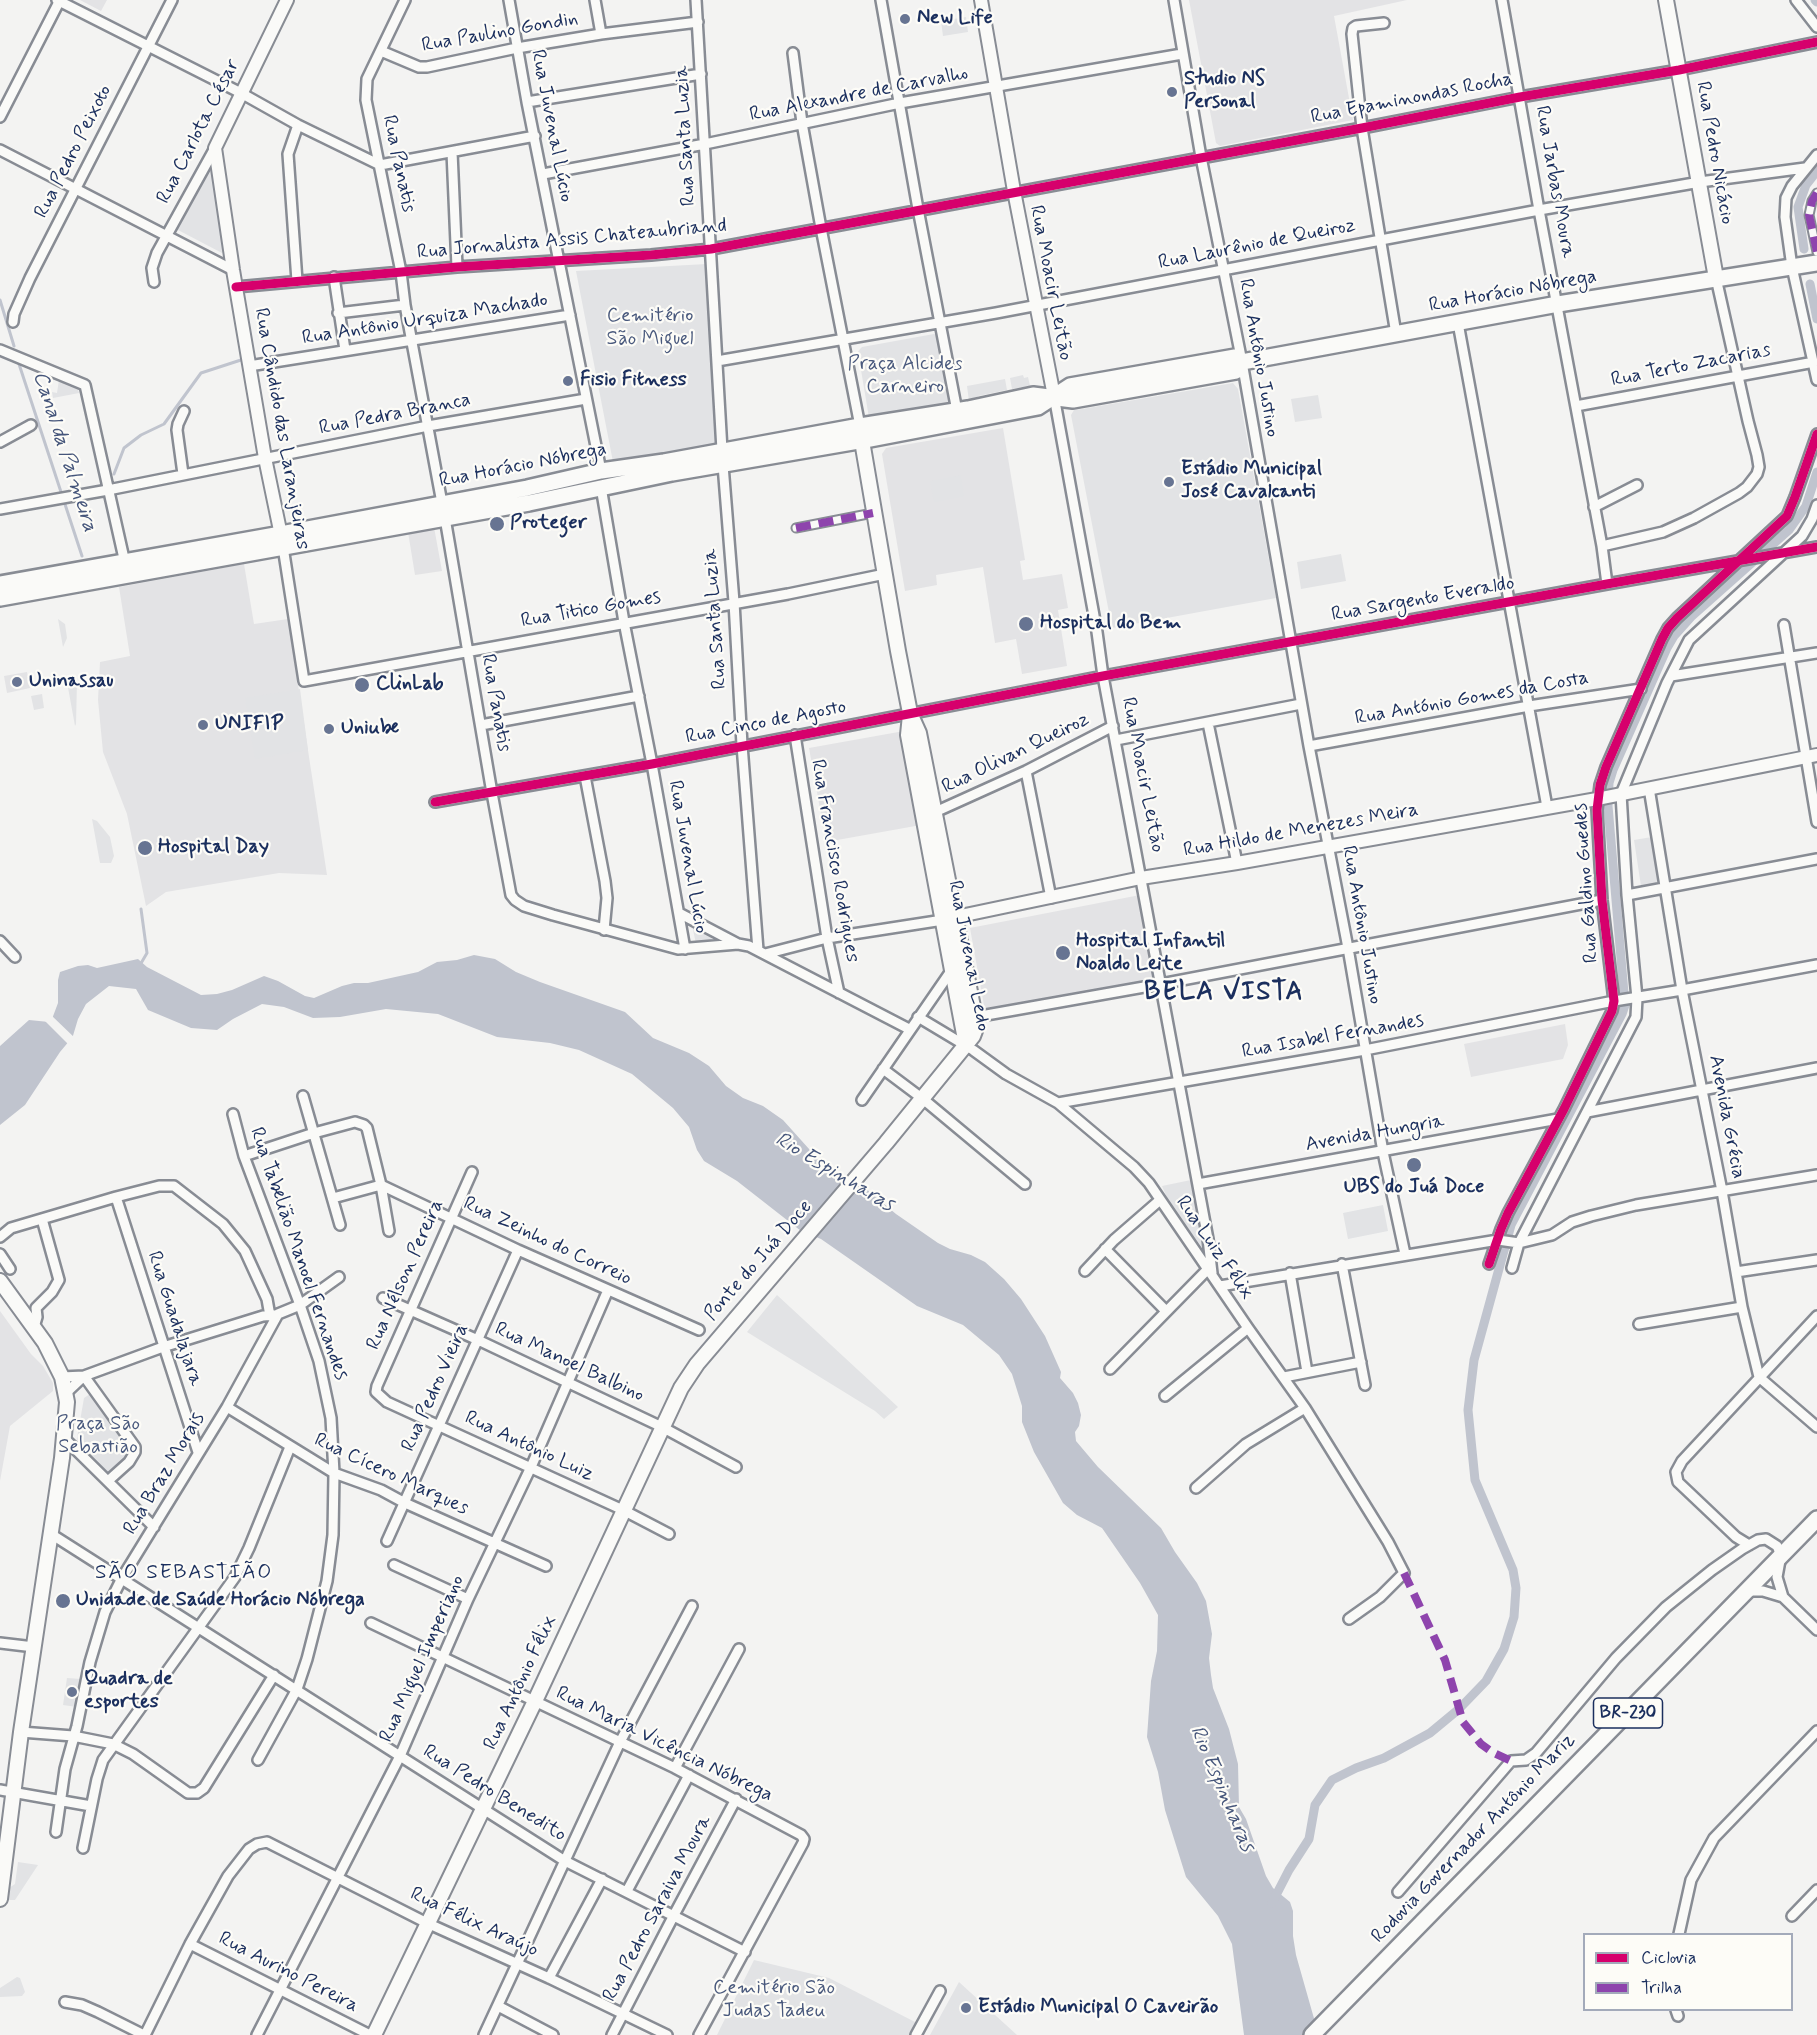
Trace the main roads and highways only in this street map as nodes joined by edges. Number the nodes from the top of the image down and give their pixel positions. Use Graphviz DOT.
graph roads {
  1 [pos="1666,0"];
  2 [pos="1817,263"];
  3 [pos="1716,278"];
  4 [pos="1054,396"];
  5 [pos="862,437"];
  6 [pos="722,457"];
  7 [pos="444,510"];
  8 [pos="282,541"];
  9 [pos="0,584"];
  10 [pos="33,585"];
  11 [pos="0,598"];
  12 [pos="910,713"];
  13 [pos="949,919"];
  14 [pos="966,1046"];
  15 [pos="0,1281"];
  16 [pos="0,1293"];
  17 [pos="26,1320"];
  18 [pos="709,1350"];
  19 [pos="55,1364"];
  20 [pos="1817,1519"];
  21 [pos="7,1791"];
  22 [pos="0,1899"];
  23 [pos="372,2035"];
  24 [pos="1312,2035"];
  1 -- 3 [label="main road, Rua Pedro Nicácio"];
  2 -- 3 [label="main road, Rua Horácio Nóbrega"];
  3 -- 4 [label="main road, Rua Horácio Nóbrega"];
  4 -- 5 [label="main road, Rua Horácio Nóbrega"];
  4 -- 5 [label="main road, Rua Horácio Nóbrega"];
  5 -- 6 [label="main road, Rua Horácio Nóbrega"];
  5 -- 12 [label="main road, Rua Juvenal Ledo"];
  6 -- 7 [label="main road, Rua Horácio Nóbrega"];
  6 -- 7 [label="main road, Rua Horácio Nóbrega"];
  7 -- 8 [label="main road, Rua Horácio Nóbrega"];
  8 -- 10 [label="main road, Rua Horácio Nóbrega"];
  8 -- 10 [label="main road, Rua Horácio Nóbrega"];
  9 -- 10 [label="main road, Rua Horácio Nóbrega"];
  10 -- 11 [label="main road, Rua Horácio Nóbrega"];
  12 -- 13 [label="main road, Rua Juvenal Ledo"];
  12 -- 13 [label="main road, Rua Juvenal Ledo"];
  13 -- 14 [label="main road, Rua Juvenal Ledo"];
  13 -- 14 [label="main road, Rua Juvenal Ledo"];
  14 -- 18 [label="main road, Ponte do Juá Doce"];
  15 -- 17 [label="main road"];
  16 -- 17 [label="main road"];
  17 -- 19 [label="main road"];
  17 -- 19 [label="main road"];
  18 -- 23 [label="main road, Rua Antônio Félix"];
  19 -- 21 [label="main road"];
  20 -- 24 [label="main road, Rodovia Governador Antônio Mariz / BR-230"];
  21 -- 22 [label="main road"];
}
